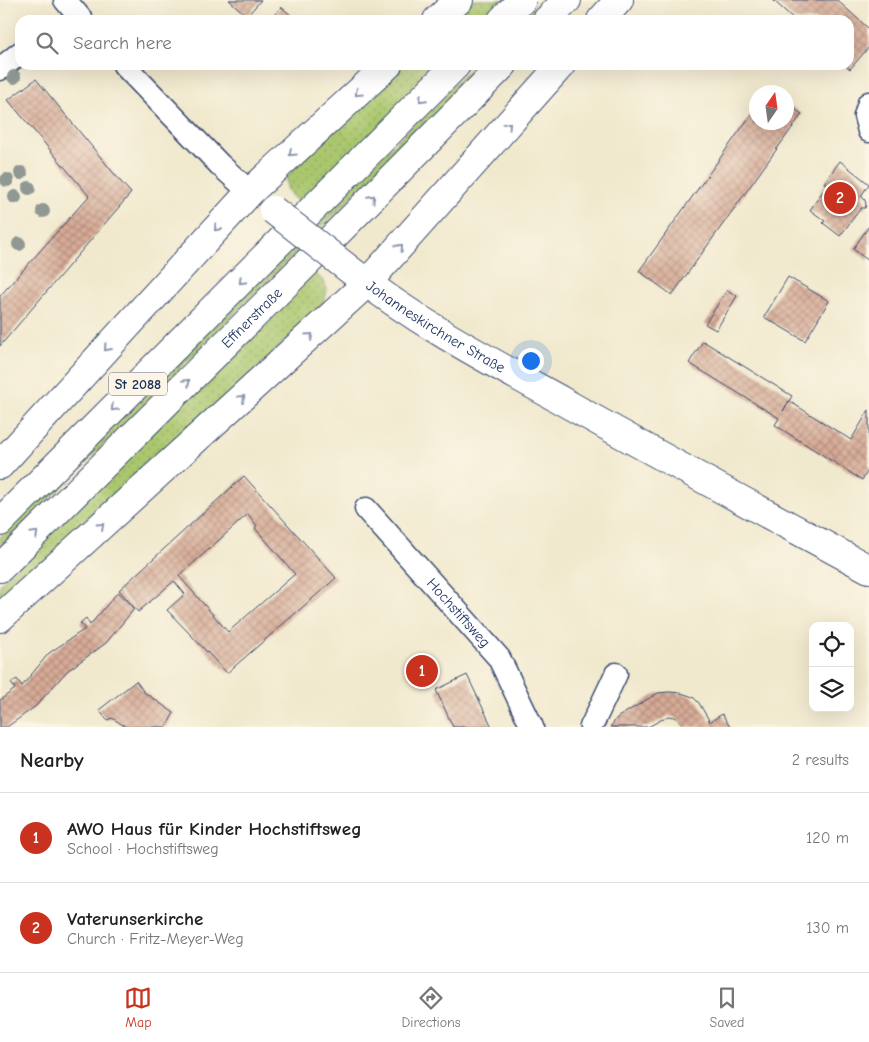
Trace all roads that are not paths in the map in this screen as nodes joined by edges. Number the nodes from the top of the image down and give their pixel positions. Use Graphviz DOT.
graph roads {
  1 [pos="459,0"];
  2 [pos="522,0"];
  3 [pos="567,0"];
  4 [pos="619,0"];
  5 [pos="442,15"];
  6 [pos="507,15"];
  7 [pos="552,15"];
  8 [pos="606,15"];
  9 [pos="15,57"];
  10 [pos="0,69"];
  11 [pos="129,70"];
  12 [pos="383,70"];
  13 [pos="451,70"];
  14 [pos="498,70"];
  15 [pos="556,70"];
  16 [pos="869,103"];
  17 [pos="869,131"];
  18 [pos="250,192"];
  19 [pos="361,278"];
  20 [pos="0,465"];
  21 [pos="366,510"];
  22 [pos="0,522"];
  23 [pos="0,568"];
  24 [pos="869,569"];
  25 [pos="0,618"];
  26 [pos="616,674"];
  27 [pos="532,727"];
  28 [pos="591,727"];
  1 -- 5 [label="main road"];
  2 -- 6 [label="main road"];
  3 -- 7 [label="main road"];
  4 -- 8 [label="main road"];
  9 -- 10 [label="street"];
  11 -- 18 [label="street, Johanneskirchner Straße"];
  12 -- 18 [label="main road, one-way"];
  13 -- 22 [label="main road, St 2088, one-way"];
  23 -- 14 [label="main road, Effnerstraße / St 2088, one-way"];
  19 -- 15 [label="main road, one-way"];
  16 -- 17 [label="street"];
  18 -- 19 [label="main road, Johanneskirchner Straße, bridge"];
  18 -- 20 [label="main road, one-way"];
  19 -- 24 [label="main road, Johanneskirchner Straße"];
  25 -- 19 [label="main road, one-way"];
  21 -- 27 [label="street, Hochstiftsweg"];
  26 -- 28 [label="street"];
}
